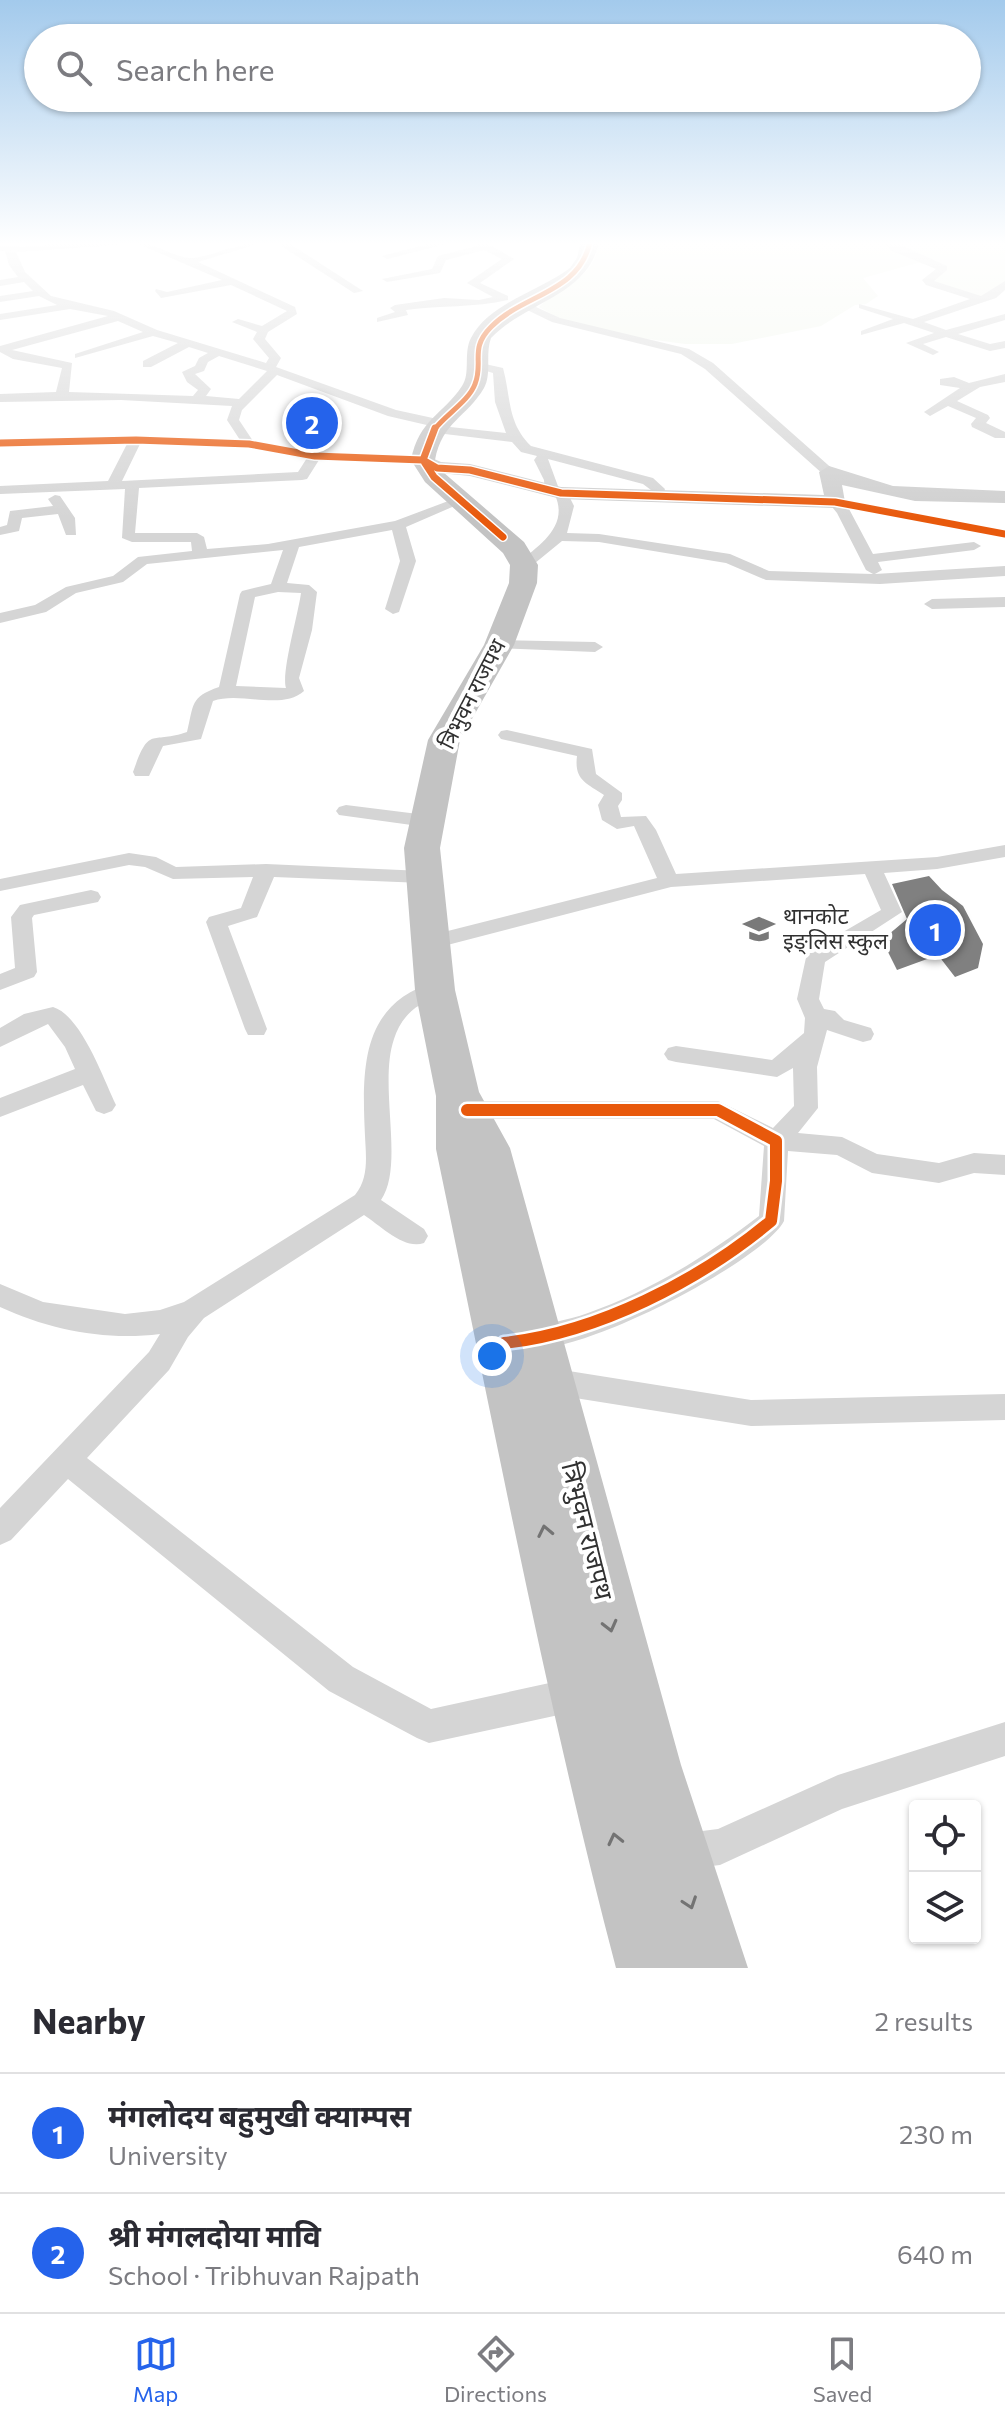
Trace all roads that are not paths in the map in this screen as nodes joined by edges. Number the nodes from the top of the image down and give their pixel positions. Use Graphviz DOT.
graph roads {
  1 [pos="57,334"];
  2 [pos="147,334"];
  3 [pos="159,334"];
  4 [pos="261,334"];
  5 [pos="484,334"];
  6 [pos="614,334"];
  7 [pos="940,334"];
  8 [pos="947,334"];
  9 [pos="943,335"];
  10 [pos="187,343"];
  11 [pos="1005,344"];
  12 [pos="218,352"];
  13 [pos="933,352"];
  14 [pos="79,356"];
  15 [pos="147,364"];
  16 [pos="476,366"];
  17 [pos="272,368"];
  18 [pos="1005,378"];
  19 [pos="944,382"];
  20 [pos="970,388"];
  21 [pos="62,394"];
  22 [pos="0,398"];
  23 [pos="195,402"];
  24 [pos="948,402"];
  25 [pos="242,403"];
  26 [pos="930,412"];
  27 [pos="435,426"];
  28 [pos="1000,435"];
  29 [pos="513,438"];
  30 [pos="136,440"];
  31 [pos="0,443"];
  32 [pos="249,444"];
  33 [pos="545,454"];
  34 [pos="315,456"];
  35 [pos="423,460"];
  36 [pos="829,472"];
  37 [pos="133,482"];
  38 [pos="114,483"];
  39 [pos="62,488"];
  40 [pos="0,490"];
  41 [pos="556,492"];
  42 [pos="656,496"];
  43 [pos="1005,497"];
  44 [pos="459,501"];
  45 [pos="835,502"];
  46 [pos="61,510"];
  47 [pos="398,525"];
  48 [pos="0,531"];
  49 [pos="71,532"];
  50 [pos="1005,534"];
  51 [pos="559,537"];
  52 [pos="293,543"];
  53 [pos="974,546"];
  54 [pos="200,552"];
  55 [pos="868,559"];
  56 [pos="524,565"];
  57 [pos="1005,571"];
  58 [pos="880,579"];
  59 [pos="278,587"];
  60 [pos="1005,602"];
  61 [pos="932,604"];
  62 [pos="393,609"];
  63 [pos="0,618"];
  64 [pos="499,645"];
  65 [pos="595,647"];
  66 [pos="227,690"];
  67 [pos="507,735"];
  68 [pos="142,772"];
  69 [pos="588,797"];
  70 [pos="608,805"];
  71 [pos="346,811"];
  72 [pos="426,821"];
  73 [pos="1005,851"];
  74 [pos="871,866"];
  75 [pos="266,870"];
  76 [pos="423,877"];
  77 [pos="669,881"];
  78 [pos="0,885"];
  79 [pos="91,897"];
  80 [pos="432,942"];
  81 [pos="0,983"];
  82 [pos="435,990"];
  83 [pos="815,1027"];
  84 [pos="256,1029"];
  85 [pos="863,1034"];
  86 [pos="0,1039"];
  87 [pos="676,1054"];
  88 [pos="89,1073"];
  89 [pos="462,1103"];
  90 [pos="104,1105"];
  91 [pos="0,1108"];
  92 [pos="776,1141"];
  93 [pos="1005,1165"];
  94 [pos="364,1202"];
  95 [pos="415,1236"];
  96 [pos="0,1295"];
  97 [pos="194,1310"];
  98 [pos="531,1354"];
  99 [pos="1005,1407"];
  100 [pos="67,1460"];
  101 [pos="0,1530"];
  102 [pos="581,1693"];
  103 [pos="1005,1739"];
  104 [pos="673,1853"];
  105 [pos="651,1968"];
  106 [pos="713,1968"];
  1 -- 21 [label="street"];
  2 -- 14 [label="street"];
  3 -- 10 [label="street"];
  4 -- 17 [label="street"];
  5 -- 16 [label="highway"];
  6 -- 36 [label="street"];
  7 -- 9 [label="street"];
  8 -- 9 [label="street"];
  9 -- 11 [label="street"];
  9 -- 13 [label="street"];
  10 -- 12 [label="street"];
  10 -- 15 [label="street"];
  12 -- 17 [label="street"];
  12 -- 23 [label="street"];
  16 -- 27 [label="highway"];
  16 -- 29 [label="street"];
  17 -- 25 [label="street"];
  17 -- 27 [label="street"];
  18 -- 20 [label="street"];
  19 -- 20 [label="street"];
  20 -- 24 [label="street"];
  21 -- 22 [label="street"];
  21 -- 23 [label="street"];
  23 -- 25 [label="street"];
  24 -- 26 [label="street"];
  24 -- 28 [label="street"];
  25 -- 32 [label="street"];
  27 -- 29 [label="street"];
  27 -- 35 [label="highway"];
  29 -- 33 [label="street"];
  30 -- 31 [label="street"];
  30 -- 32 [label="street"];
  30 -- 38 [label="street"];
  32 -- 34 [label="street"];
  33 -- 41 [label="street"];
  33 -- 42 [label="street"];
  34 -- 35 [label="street"];
  34 -- 37 [label="street"];
  35 -- 41 [label="street"];
  35 -- 44 [label="highway"];
  36 -- 43 [label="street"];
  36 -- 45 [label="street"];
  37 -- 38 [label="street"];
  37 -- 54 [label="street"];
  38 -- 39 [label="street"];
  39 -- 40 [label="street"];
  39 -- 46 [label="street"];
  41 -- 42 [label="street"];
  41 -- 51 [label="street"];
  42 -- 45 [label="street"];
  44 -- 47 [label="street"];
  44 -- 56 [label="highway"];
  45 -- 50 [label="street"];
  45 -- 55 [label="street"];
  46 -- 48 [label="street"];
  46 -- 49 [label="street"];
  47 -- 52 [label="street"];
  47 -- 62 [label="street"];
  51 -- 56 [label="street"];
  51 -- 58 [label="street"];
  52 -- 54 [label="street"];
  52 -- 59 [label="street"];
  53 -- 55 [label="street"];
  54 -- 63 [label="street"];
  55 -- 58 [label="street"];
  56 -- 64 [label="highway, त्रिभुवन राजपथ"];
  57 -- 58 [label="street"];
  59 -- 66 [label="street"];
  59 -- 66 [label="street"];
  60 -- 61 [label="street"];
  64 -- 65 [label="street"];
  64 -- 72 [label="highway, त्रिभुवन राजपथ"];
  66 -- 68 [label="street"];
  67 -- 70 [label="street"];
  69 -- 70 [label="street"];
  70 -- 77 [label="street"];
  71 -- 72 [label="street"];
  72 -- 76 [label="highway, त्रिभुवन राजपथ"];
  73 -- 74 [label="street"];
  74 -- 77 [label="street"];
  74 -- 83 [label="street"];
  75 -- 76 [label="street"];
  75 -- 78 [label="street"];
  75 -- 84 [label="street"];
  76 -- 80 [label="highway, त्रिभुवन राजपथ"];
  77 -- 80 [label="street"];
  79 -- 81 [label="street"];
  80 -- 82 [label="highway, त्रिभुवन राजपथ"];
  82 -- 89 [label="highway, त्रिभुवन राजपथ"];
  82 -- 94 [label="street"];
  83 -- 85 [label="street"];
  83 -- 87 [label="street"];
  83 -- 92 [label="street"];
  86 -- 88 [label="street"];
  88 -- 90 [label="street"];
  88 -- 91 [label="street"];
  89 -- 92 [label="street"];
  89 -- 98 [label="highway, त्रिभुवन राजपथ"];
  92 -- 93 [label="street"];
  92 -- 98 [label="street"];
  94 -- 95 [label="street"];
  94 -- 97 [label="street"];
  96 -- 97 [label="street"];
  97 -- 100 [label="street"];
  98 -- 99 [label="street"];
  102 -- 98 [label="highway, त्रिभुवन राजपथ, one-way"];
  98 -- 104 [label="highway, त्रिभुवन राजपथ, one-way"];
  100 -- 101 [label="street"];
  100 -- 102 [label="street"];
  105 -- 102 [label="highway, त्रिभुवन राजपथ, one-way"];
  103 -- 104 [label="street"];
  104 -- 106 [label="highway, त्रिभुवन राजपथ, one-way"];
}
